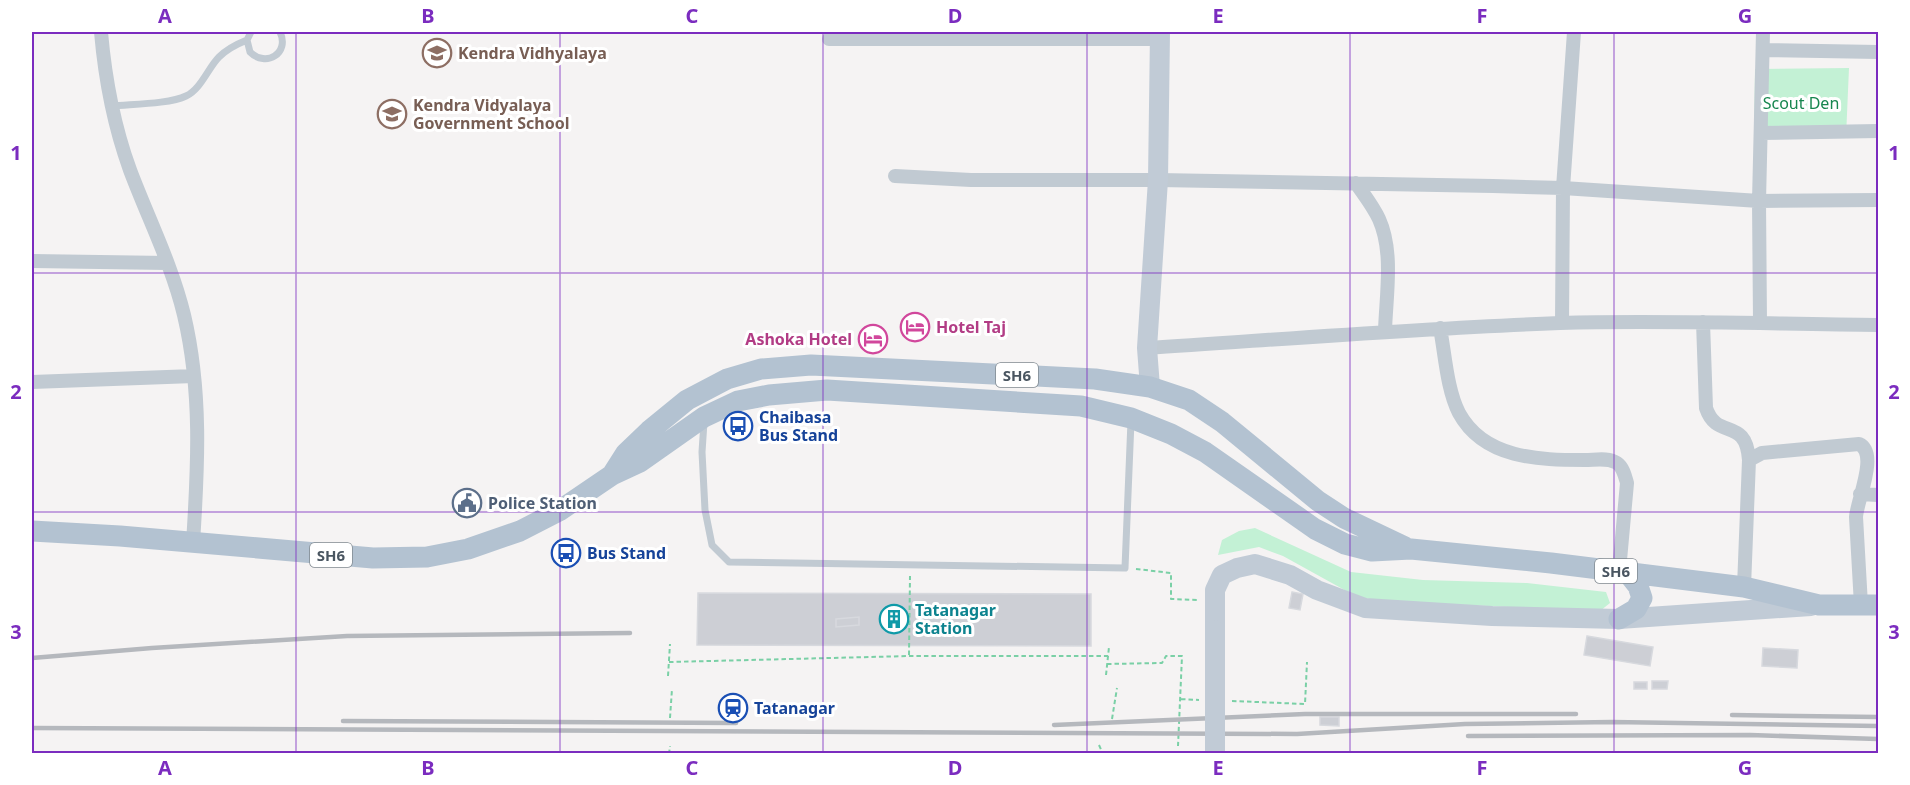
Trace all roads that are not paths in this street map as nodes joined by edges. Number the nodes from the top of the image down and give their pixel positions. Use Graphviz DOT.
graph roads {
  1 [pos="101,32"];
  2 [pos="251,32"];
  3 [pos="280,32"];
  4 [pos="1574,32"];
  5 [pos="1763,32"];
  6 [pos="1160,35"];
  7 [pos="830,39"];
  8 [pos="247,40"];
  9 [pos="1763,50"];
  10 [pos="1878,52"];
  11 [pos="111,106"];
  12 [pos="1878,131"];
  13 [pos="1761,133"];
  14 [pos="895,176"];
  15 [pos="1158,180"];
  16 [pos="1356,183"];
  17 [pos="1563,188"];
  18 [pos="1878,200"];
  19 [pos="1759,201"];
  20 [pos="32,261"];
  21 [pos="167,263"];
  22 [pos="1703,322"];
  23 [pos="1760,322"];
  24 [pos="1562,323"];
  25 [pos="1878,325"];
  26 [pos="1440,328"];
  27 [pos="1385,331"];
  28 [pos="1147,348"];
  29 [pos="194,376"];
  30 [pos="32,382"];
  31 [pos="1150,387"];
  32 [pos="704,417"];
  33 [pos="1131,418"];
  34 [pos="1749,460"];
  35 [pos="612,475"];
  36 [pos="1860,495"];
  37 [pos="1878,495"];
  38 [pos="32,531"];
  39 [pos="193,543"];
  40 [pos="1411,549"];
  41 [pos="1623,572"];
  42 [pos="1744,587"];
  43 [pos="1819,605"];
  44 [pos="1869,605"];
  45 [pos="1619,619"];
  46 [pos="1215,753"];
  1 -- 11 [label="street"];
  2 -- 8 [label="lane"];
  3 -- 8 [label="lane"];
  4 -- 17 [label="street"];
  5 -- 9 [label="street"];
  6 -- 7 [label="street"];
  6 -- 15 [label="main road"];
  8 -- 11 [label="lane"];
  9 -- 10 [label="street"];
  9 -- 13 [label="street"];
  11 -- 21 [label="street"];
  12 -- 13 [label="street"];
  13 -- 19 [label="street"];
  14 -- 15 [label="street"];
  15 -- 16 [label="street"];
  15 -- 28 [label="main road"];
  16 -- 17 [label="street"];
  16 -- 27 [label="street"];
  17 -- 19 [label="street"];
  17 -- 24 [label="street"];
  18 -- 19 [label="street"];
  19 -- 23 [label="street"];
  20 -- 21 [label="street"];
  21 -- 29 [label="street"];
  22 -- 23 [label="street"];
  22 -- 24 [label="street"];
  22 -- 34 [label="street"];
  23 -- 25 [label="street"];
  24 -- 26 [label="street"];
  26 -- 27 [label="street"];
  26 -- 41 [label="street"];
  27 -- 28 [label="street"];
  28 -- 31 [label="main road"];
  29 -- 30 [label="street"];
  29 -- 39 [label="street"];
  31 -- 35 [label="main road, SH6"];
  31 -- 40 [label="main road, SH6"];
  32 -- 33 [label="main road, SH6"];
  32 -- 33 [label="lane"];
  32 -- 35 [label="main road, SH6"];
  33 -- 40 [label="main road, SH6"];
  34 -- 36 [label="street"];
  34 -- 42 [label="street"];
  35 -- 39 [label="main road, SH6"];
  36 -- 37 [label="street"];
  36 -- 44 [label="street"];
  38 -- 39 [label="main road, SH6"];
  40 -- 41 [label="main road, SH6"];
  41 -- 42 [label="main road, SH6"];
  41 -- 45 [label="main road"];
  42 -- 43 [label="main road, SH6"];
  43 -- 44 [label="main road, SH6"];
  43 -- 45 [label="main road"];
  45 -- 46 [label="main road, bridge"];
}
